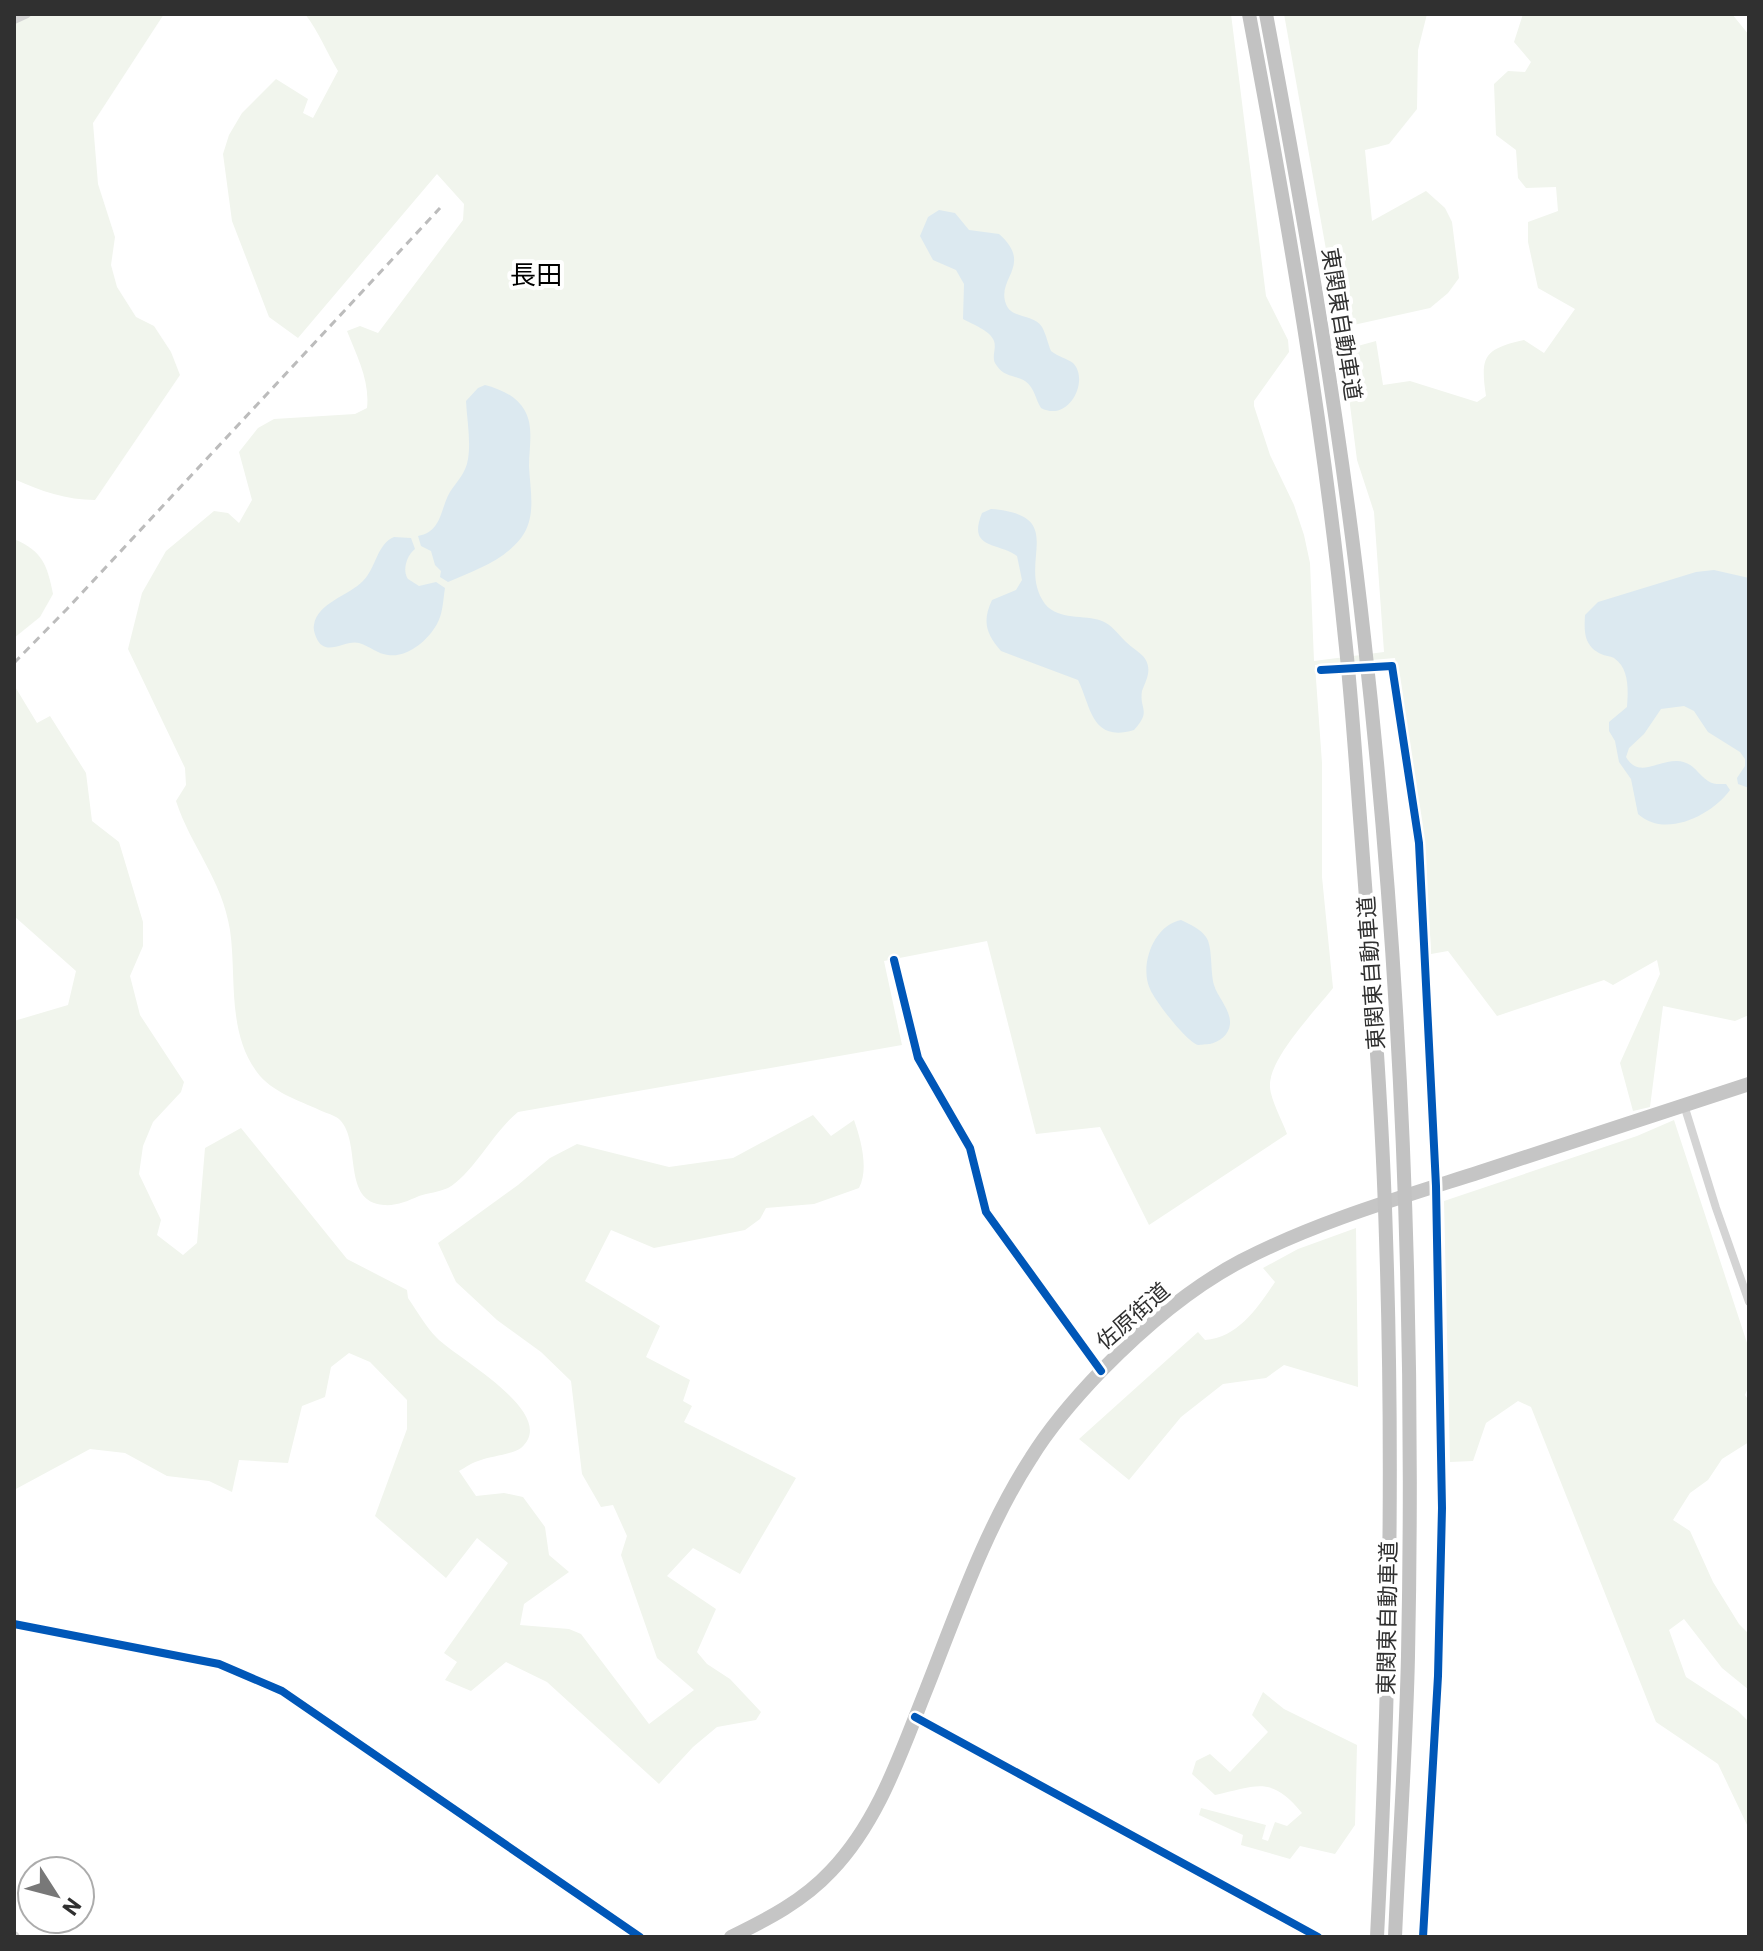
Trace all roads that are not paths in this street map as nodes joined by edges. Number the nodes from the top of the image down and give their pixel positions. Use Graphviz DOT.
graph roads {
  1 [pos="27,14"];
  2 [pos="1249,14"];
  3 [pos="1266,14"];
  4 [pos="14,20"];
  5 [pos="1321,670"];
  6 [pos="894,960"];
  7 [pos="1749,1084"];
  8 [pos="1684,1105"];
  9 [pos="1430,1188"];
  10 [pos="1749,1302"];
  11 [pos="1101,1371"];
  12 [pos="14,1624"];
  13 [pos="915,1717"];
  14 [pos="640,1937"];
  15 [pos="731,1937"];
  16 [pos="1318,1937"];
  17 [pos="1377,1937"];
  18 [pos="1395,1937"];
  19 [pos="1423,1937"];
  1 -- 4 [label="street"];
  2 -- 17 [label="highway, 東関東自動車道"];
  3 -- 18 [label="highway, 東関東自動車道"];
  5 -- 9 [label="street"];
  6 -- 11 [label="street"];
  7 -- 8 [label="highway, 佐原街道"];
  8 -- 9 [label="highway, 佐原街道"];
  8 -- 10 [label="street"];
  9 -- 11 [label="highway, 佐原街道"];
  9 -- 19 [label="street"];
  11 -- 13 [label="highway, 佐原街道"];
  12 -- 14 [label="street"];
  13 -- 15 [label="highway, 佐原街道"];
  13 -- 16 [label="street"];
}
